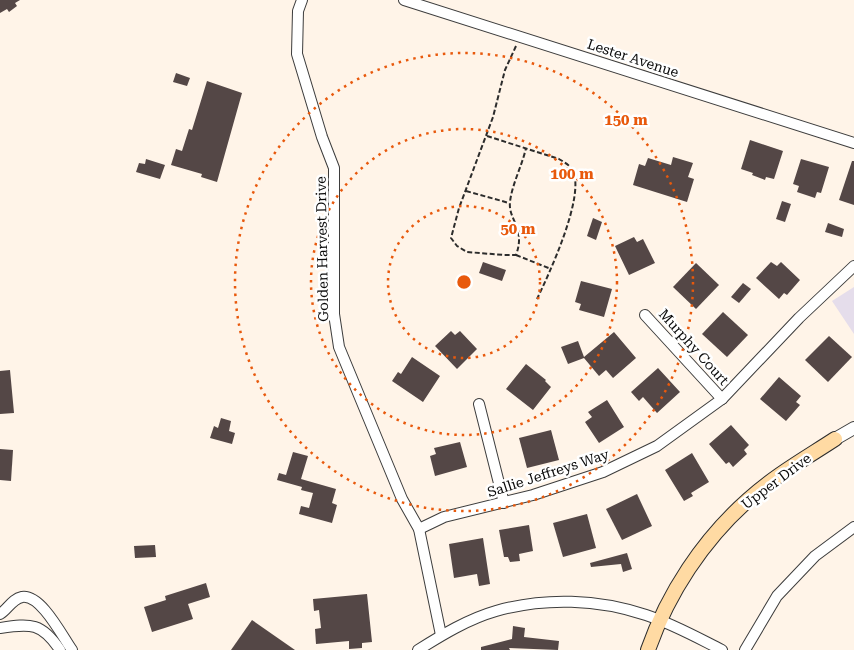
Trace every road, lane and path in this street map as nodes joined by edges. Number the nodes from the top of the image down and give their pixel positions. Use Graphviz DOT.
graph roads {
  1 [pos="302,0"];
  2 [pos="404,0"];
  3 [pos="520,37"];
  4 [pos="487,136"];
  5 [pos="854,143"];
  6 [pos="526,148"];
  7 [pos="466,191"];
  8 [pos="509,203"];
  9 [pos="516,255"];
  10 [pos="854,266"];
  11 [pos="551,270"];
  12 [pos="538,299"];
  13 [pos="646,315"];
  14 [pos="722,398"];
  15 [pos="479,404"];
  16 [pos="854,428"];
  17 [pos="835,439"];
  18 [pos="504,503"];
  19 [pos="854,527"];
  20 [pos="419,529"];
  21 [pos="0,614"];
  22 [pos="660,620"];
  23 [pos="0,628"];
  24 [pos="441,635"];
  25 [pos="60,650"];
  26 [pos="72,650"];
  27 [pos="418,650"];
  28 [pos="648,650"];
  29 [pos="722,650"];
  30 [pos="745,650"];
  1 -- 20 [label="street, Golden Harvest Drive"];
  2 -- 3 [label="street, Lester Avenue"];
  3 -- 4 [label="path"];
  3 -- 5 [label="street, Lester Avenue"];
  4 -- 6 [label="path"];
  4 -- 7 [label="path"];
  6 -- 8 [label="path"];
  6 -- 11 [label="path"];
  7 -- 8 [label="path"];
  7 -- 9 [label="path"];
  8 -- 9 [label="path"];
  9 -- 11 [label="path"];
  10 -- 14 [label="street, Sallie Jeffreys Way"];
  11 -- 12 [label="path"];
  13 -- 14 [label="street, Murphy Court"];
  14 -- 18 [label="street, Sallie Jeffreys Way"];
  15 -- 18 [label="street"];
  16 -- 17 [label="street, Upper Drive"];
  17 -- 22 [label="main road, Upper Drive"];
  18 -- 20 [label="street, Sallie Jeffreys Way"];
  19 -- 30 [label="street"];
  20 -- 24 [label="street, Golden Harvest Drive"];
  21 -- 26 [label="street"];
  22 -- 24 [label="street"];
  22 -- 28 [label="main road, Upper Drive"];
  22 -- 29 [label="street"];
  23 -- 25 [label="street"];
  24 -- 27 [label="street"];
}
